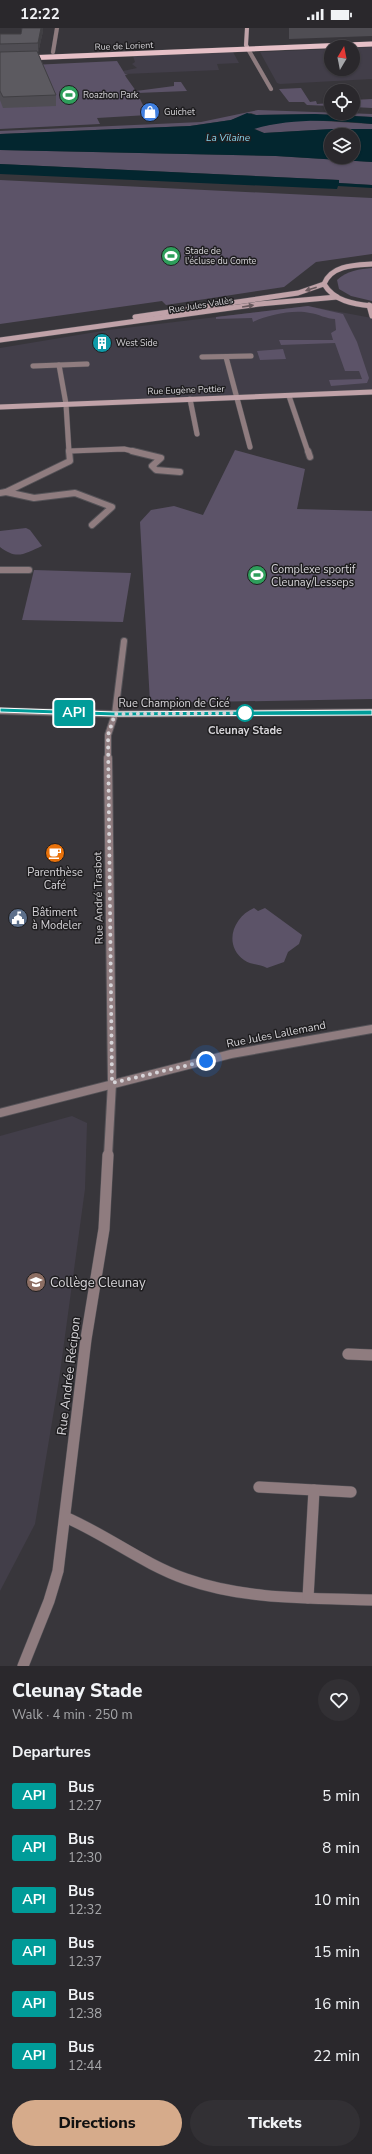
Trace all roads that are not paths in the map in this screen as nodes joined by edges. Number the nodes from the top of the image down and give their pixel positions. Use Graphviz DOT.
graph roads {
  1 [pos="57,28"];
  2 [pos="247,28"];
  3 [pos="372,40"];
  4 [pos="372,44"];
  5 [pos="247,47"];
  6 [pos="53,52"];
  7 [pos="0,54"];
  8 [pos="0,59"];
  9 [pos="271,89"];
  10 [pos="372,264"];
  11 [pos="324,284"];
  12 [pos="337,297"];
  13 [pos="371,306"];
  14 [pos="372,316"];
  15 [pos="67,330"];
  16 [pos="0,340"];
  17 [pos="226,356"];
  18 [pos="251,356"];
  19 [pos="202,357"];
  20 [pos="87,364"];
  21 [pos="33,366"];
  22 [pos="60,366"];
  23 [pos="372,392"];
  24 [pos="290,396"];
  25 [pos="238,397"];
  26 [pos="190,399"];
  27 [pos="66,404"];
  28 [pos="0,407"];
  29 [pos="197,434"];
  30 [pos="250,447"];
  31 [pos="70,451"];
  32 [pos="310,457"];
  33 [pos="180,472"];
  34 [pos="3,493"];
  35 [pos="92,525"];
  36 [pos="0,570"];
  37 [pos="29,570"];
  38 [pos="124,641"];
  39 [pos="0,711"];
  40 [pos="372,712"];
  41 [pos="115,714"];
  42 [pos="372,1029"];
  43 [pos="112,1083"];
  44 [pos="0,1113"];
  45 [pos="348,1354"];
  46 [pos="372,1355"];
  47 [pos="259,1487"];
  48 [pos="314,1490"];
  49 [pos="351,1492"];
  50 [pos="65,1516"];
  51 [pos="308,1598"];
  52 [pos="372,1600"];
  53 [pos="23,1666"];
  1 -- 6 [label="street"];
  2 -- 5 [label="main road"];
  3 -- 5 [label="main road, Rue de Lorient"];
  4 -- 5 [label="main road, Rue de Lorient"];
  5 -- 6 [label="main road, Rue de Lorient"];
  5 -- 8 [label="main road, Rue de Lorient"];
  5 -- 9 [label="street"];
  6 -- 7 [label="main road, Rue de Lorient"];
  10 -- 11 [label="main road"];
  11 -- 12 [label="main road"];
  11 -- 15 [label="main road, Rue Jules Vallès, one-way"];
  12 -- 13 [label="main road"];
  15 -- 12 [label="main road, Rue Jules Vallès, one-way"];
  13 -- 14 [label="main road"];
  15 -- 16 [label="main road, Rue Jules Vallès"];
  17 -- 18 [label="street"];
  17 -- 19 [label="street"];
  17 -- 25 [label="street"];
  20 -- 22 [label="street"];
  21 -- 22 [label="street"];
  22 -- 27 [label="street"];
  23 -- 24 [label="main road, Rue Eugène Pottier"];
  24 -- 25 [label="main road, Rue Eugène Pottier"];
  24 -- 32 [label="street"];
  25 -- 26 [label="main road, Rue Eugène Pottier"];
  25 -- 30 [label="street"];
  26 -- 27 [label="main road, Rue Eugène Pottier"];
  26 -- 29 [label="street"];
  27 -- 28 [label="main road, Rue Eugène Pottier"];
  27 -- 31 [label="street"];
  31 -- 33 [label="street"];
  31 -- 34 [label="street"];
  34 -- 35 [label="street"];
  36 -- 37 [label="street"];
  38 -- 41 [label="street, Rue André Trasbot"];
  39 -- 41 [label="street, Rue Champion de Cicé"];
  40 -- 41 [label="street, Rue Champion de Cicé"];
  41 -- 43 [label="street, Rue André Trasbot"];
  42 -- 43 [label="street, Rue Jules Lallemand"];
  43 -- 44 [label="street, Rue Jules Lallemand"];
  43 -- 50 [label="street, Rue Andrée Récipon"];
  45 -- 46 [label="street"];
  47 -- 48 [label="street"];
  48 -- 49 [label="street"];
  48 -- 51 [label="street"];
  50 -- 51 [label="street"];
  50 -- 53 [label="street, Rue Andrée Récipon"];
  51 -- 52 [label="street"];
}
